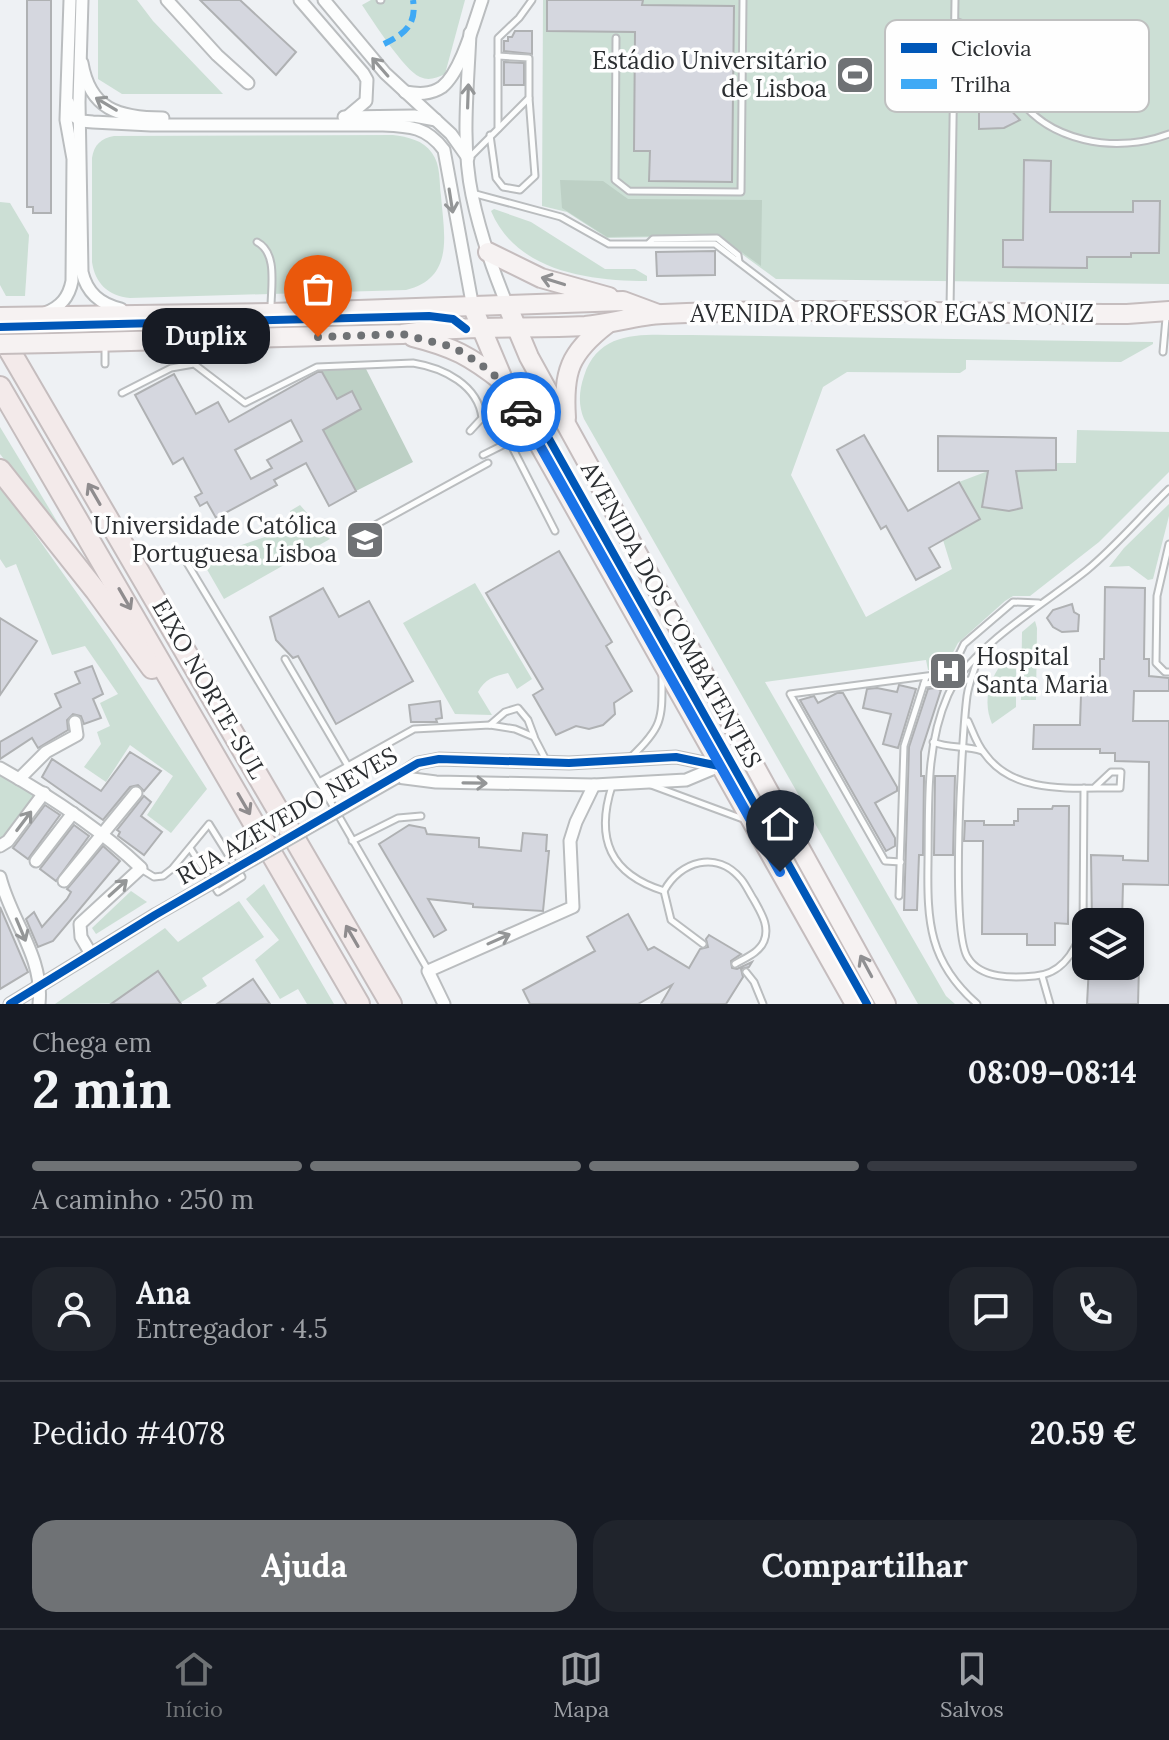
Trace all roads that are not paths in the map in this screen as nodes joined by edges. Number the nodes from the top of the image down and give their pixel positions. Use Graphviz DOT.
graph roads {
  1 [pos="70,0"];
  2 [pos="82,0"];
  3 [pos="167,0"];
  4 [pos="300,0"];
  5 [pos="324,0"];
  6 [pos="482,0"];
  7 [pos="532,0"];
  8 [pos="743,0"];
  9 [pos="470,33"];
  10 [pos="616,38"];
  11 [pos="498,56"];
  12 [pos="82,63"];
  13 [pos="248,83"];
  14 [pos="404,92"];
  15 [pos="529,98"];
  16 [pos="68,102"];
  17 [pos="953,112"];
  18 [pos="1033,112"];
  19 [pos="347,117"];
  20 [pos="436,120"];
  21 [pos="81,121"];
  22 [pos="498,129"];
  23 [pos="1169,134"];
  24 [pos="490,135"];
  25 [pos="468,159"];
  26 [pos="472,193"];
  27 [pos="257,242"];
  28 [pos="488,252"];
  29 [pos="623,301"];
  30 [pos="508,307"];
  31 [pos="473,308"];
  32 [pos="804,312"];
  33 [pos="137,313"];
  34 [pos="271,313"];
  35 [pos="658,314"];
  36 [pos="950,314"];
  37 [pos="36,315"];
  38 [pos="1168,316"];
  39 [pos="0,317"];
  40 [pos="607,324"];
  41 [pos="516,328"];
  42 [pos="482,329"];
  43 [pos="0,334"];
  44 [pos="402,334"];
  45 [pos="105,342"];
  46 [pos="0,344"];
  47 [pos="1163,352"];
  48 [pos="105,364"];
  49 [pos="505,384"];
  50 [pos="0,387"];
  51 [pos="122,393"];
  52 [pos="567,425"];
  53 [pos="470,431"];
  54 [pos="532,432"];
  55 [pos="509,441"];
  56 [pos="483,455"];
  57 [pos="488,463"];
  58 [pos="0,470"];
  59 [pos="1169,489"];
  60 [pos="368,529"];
  61 [pos="555,531"];
  62 [pos="1169,544"];
  63 [pos="181,553"];
  64 [pos="1042,603"];
  65 [pos="979,655"];
  66 [pos="285,659"];
  67 [pos="662,666"];
  68 [pos="1169,672"];
  69 [pos="926,677"];
  70 [pos="970,680"];
  71 [pos="955,681"];
  72 [pos="924,684"];
  73 [pos="966,718"];
  74 [pos="75,722"];
  75 [pos="490,725"];
  76 [pos="534,737"];
  77 [pos="933,742"];
  78 [pos="962,748"];
  79 [pos="748,752"];
  80 [pos="985,755"];
  81 [pos="627,761"];
  82 [pos="220,762"];
  83 [pos="547,762"];
  84 [pos="348,766"];
  85 [pos="719,766"];
  86 [pos="0,768"];
  87 [pos="397,777"];
  88 [pos="19,779"];
  89 [pos="319,782"];
  90 [pos="643,782"];
  91 [pos="613,784"];
  92 [pos="594,785"];
  93 [pos="1095,787"];
  94 [pos="1084,788"];
  95 [pos="44,793"];
  96 [pos="136,793"];
  97 [pos="73,813"];
  98 [pos="421,816"];
  99 [pos="751,822"];
  100 [pos="103,835"];
  101 [pos="352,841"];
  102 [pos="0,846"];
  103 [pos="190,848"];
  104 [pos="36,861"];
  105 [pos="901,862"];
  106 [pos="141,868"];
  107 [pos="0,877"];
  108 [pos="64,881"];
  109 [pos="664,891"];
  110 [pos="899,896"];
  111 [pos="703,944"];
  112 [pos="91,954"];
  113 [pos="735,964"];
  114 [pos="428,971"];
  115 [pos="746,972"];
  116 [pos="1042,976"];
  117 [pos="41,985"];
  118 [pos="851,1001"];
  119 [pos="10,1004"];
  120 [pos="39,1004"];
  121 [pos="359,1004"];
  122 [pos="391,1004"];
  123 [pos="444,1004"];
  124 [pos="763,1004"];
  125 [pos="886,1004"];
  126 [pos="977,1004"];
  127 [pos="1050,1004"];
  1 -- 16 [label="street"];
  2 -- 12 [label="street"];
  3 -- 13 [label="street"];
  4 -- 19 [label="street"];
  14 -- 5 [label="street, one-way"];
  6 -- 9 [label="street"];
  7 -- 11 [label="lane"];
  8 -- 10 [label="lane"];
  9 -- 14 [label="street"];
  25 -- 9 [label="street, one-way"];
  11 -- 15 [label="lane"];
  11 -- 22 [label="lane"];
  19 -- 12 [label="street, one-way"];
  12 -- 21 [label="street"];
  14 -- 20 [label="street"];
  15 -- 22 [label="lane"];
  15 -- 24 [label="lane"];
  16 -- 21 [label="street"];
  16 -- 37 [label="street"];
  17 -- 36 [label="lane"];
  18 -- 23 [label="lane"];
  19 -- 20 [label="street"];
  20 -- 25 [label="street"];
  21 -- 31 [label="street, one-way"];
  21 -- 33 [label="street"];
  22 -- 24 [label="lane"];
  24 -- 25 [label="lane"];
  25 -- 26 [label="street"];
  26 -- 28 [label="street"];
  26 -- 32 [label="lane"];
  27 -- 34 [label="lane"];
  29 -- 28 [label="main road, one-way"];
  28 -- 30 [label="street"];
  29 -- 30 [label="main road, AVENIDA PROFESSOR EGAS MONIZ"];
  29 -- 35 [label="main road, AVENIDA PROFESSOR EGAS MONIZ"];
  30 -- 31 [label="main road, AVENIDA PROFESSOR EGAS MONIZ"];
  30 -- 41 [label="main road, AVENIDA DOS COMBATENTES"];
  31 -- 34 [label="main road, AVENIDA PROFESSOR EGAS MONIZ"];
  31 -- 42 [label="main road, AVENIDA DOS COMBATENTES"];
  32 -- 35 [label="main road, AVENIDA PROFESSOR EGAS MONIZ"];
  32 -- 36 [label="main road, AVENIDA PROFESSOR EGAS MONIZ"];
  33 -- 34 [label="main road, AVENIDA PROFESSOR EGAS MONIZ"];
  33 -- 37 [label="main road, AVENIDA PROFESSOR EGAS MONIZ"];
  35 -- 40 [label="main road, AVENIDA PROFESSOR EGAS MONIZ"];
  36 -- 38 [label="main road, AVENIDA PROFESSOR EGAS MONIZ"];
  37 -- 39 [label="main road, AVENIDA PROFESSOR EGAS MONIZ"];
  38 -- 47 [label="lane"];
  40 -- 41 [label="main road, AVENIDA PROFESSOR EGAS MONIZ"];
  40 -- 52 [label="main road"];
  41 -- 42 [label="main road, AVENIDA PROFESSOR EGAS MONIZ"];
  41 -- 52 [label="main road, AVENIDA DOS COMBATENTES"];
  42 -- 44 [label="main road, AVENIDA PROFESSOR EGAS MONIZ"];
  42 -- 49 [label="main road, AVENIDA DOS COMBATENTES"];
  122 -- 43 [label="highway, EIXO NORTE-SUL, one-way"];
  44 -- 45 [label="main road"];
  44 -- 49 [label="main road"];
  45 -- 46 [label="main road, bridge"];
  45 -- 48 [label="lane"];
  49 -- 54 [label="main road, AVENIDA DOS COMBATENTES"];
  50 -- 82 [label="highway, EIXO NORTE-SUL, one-way"];
  51 -- 53 [label="lane"];
  52 -- 79 [label="main road, AVENIDA DOS COMBATENTES"];
  54 -- 55 [label="lane"];
  54 -- 67 [label="main road, AVENIDA DOS COMBATENTES"];
  55 -- 56 [label="lane"];
  55 -- 61 [label="lane"];
  57 -- 60 [label="lane"];
  58 -- 82 [label="highway"];
  59 -- 64 [label="lane"];
  62 -- 68 [label="lane"];
  63 -- 89 [label="lane"];
  64 -- 65 [label="lane"];
  64 -- 69 [label="lane"];
  65 -- 70 [label="lane"];
  65 -- 71 [label="lane"];
  66 -- 84 [label="lane"];
  67 -- 81 [label="lane"];
  67 -- 85 [label="main road, AVENIDA DOS COMBATENTES"];
  69 -- 72 [label="lane"];
  69 -- 105 [label="lane"];
  70 -- 71 [label="lane"];
  70 -- 73 [label="lane"];
  71 -- 72 [label="lane"];
  71 -- 77 [label="lane"];
  72 -- 105 [label="lane"];
  73 -- 78 [label="lane"];
  73 -- 80 [label="lane"];
  74 -- 88 [label="street"];
  75 -- 76 [label="lane"];
  75 -- 76 [label="lane"];
  75 -- 84 [label="lane"];
  76 -- 83 [label="lane"];
  77 -- 78 [label="lane"];
  77 -- 126 [label="lane"];
  78 -- 80 [label="lane"];
  78 -- 116 [label="lane"];
  79 -- 85 [label="main road"];
  125 -- 79 [label="main road, AVENIDA DOS COMBATENTES, one-way"];
  80 -- 94 [label="lane"];
  81 -- 83 [label="street, RUA AZEVEDO NEVES"];
  81 -- 85 [label="street, RUA AZEVEDO NEVES"];
  82 -- 121 [label="highway, EIXO NORTE-SUL, one-way"];
  83 -- 87 [label="street, RUA AZEVEDO NEVES"];
  84 -- 89 [label="lane"];
  85 -- 90 [label="street, RUA AZEVEDO NEVES"];
  85 -- 99 [label="main road, AVENIDA DOS COMBATENTES"];
  86 -- 88 [label="street"];
  87 -- 92 [label="street, RUA AZEVEDO NEVES, one-way"];
  87 -- 112 [label="street, RUA AZEVEDO NEVES, bridge"];
  88 -- 95 [label="street"];
  89 -- 101 [label="lane"];
  90 -- 91 [label="street, RUA AZEVEDO NEVES"];
  90 -- 99 [label="lane"];
  91 -- 92 [label="street, RUA AZEVEDO NEVES"];
  91 -- 109 [label="lane"];
  114 -- 92 [label="street, one-way"];
  93 -- 93 [label="lane"];
  93 -- 94 [label="lane"];
  94 -- 116 [label="lane"];
  95 -- 97 [label="street"];
  102 -- 95 [label="street, one-way"];
  96 -- 100 [label="street"];
  97 -- 100 [label="street"];
  97 -- 104 [label="street"];
  98 -- 101 [label="lane"];
  99 -- 118 [label="main road, AVENIDA DOS COMBATENTES"];
  100 -- 106 [label="street"];
  100 -- 108 [label="street"];
  101 -- 114 [label="lane"];
  103 -- 103 [label="lane"];
  103 -- 106 [label="lane"];
  105 -- 110 [label="lane"];
  112 -- 106 [label="street, one-way"];
  107 -- 117 [label="street, one-way"];
  109 -- 111 [label="lane"];
  109 -- 113 [label="lane"];
  112 -- 117 [label="street, RUA AZEVEDO NEVES"];
  114 -- 123 [label="street"];
  115 -- 124 [label="lane"];
  116 -- 127 [label="lane"];
  117 -- 119 [label="street, RUA AZEVEDO NEVES"];
  117 -- 120 [label="street"];
}
